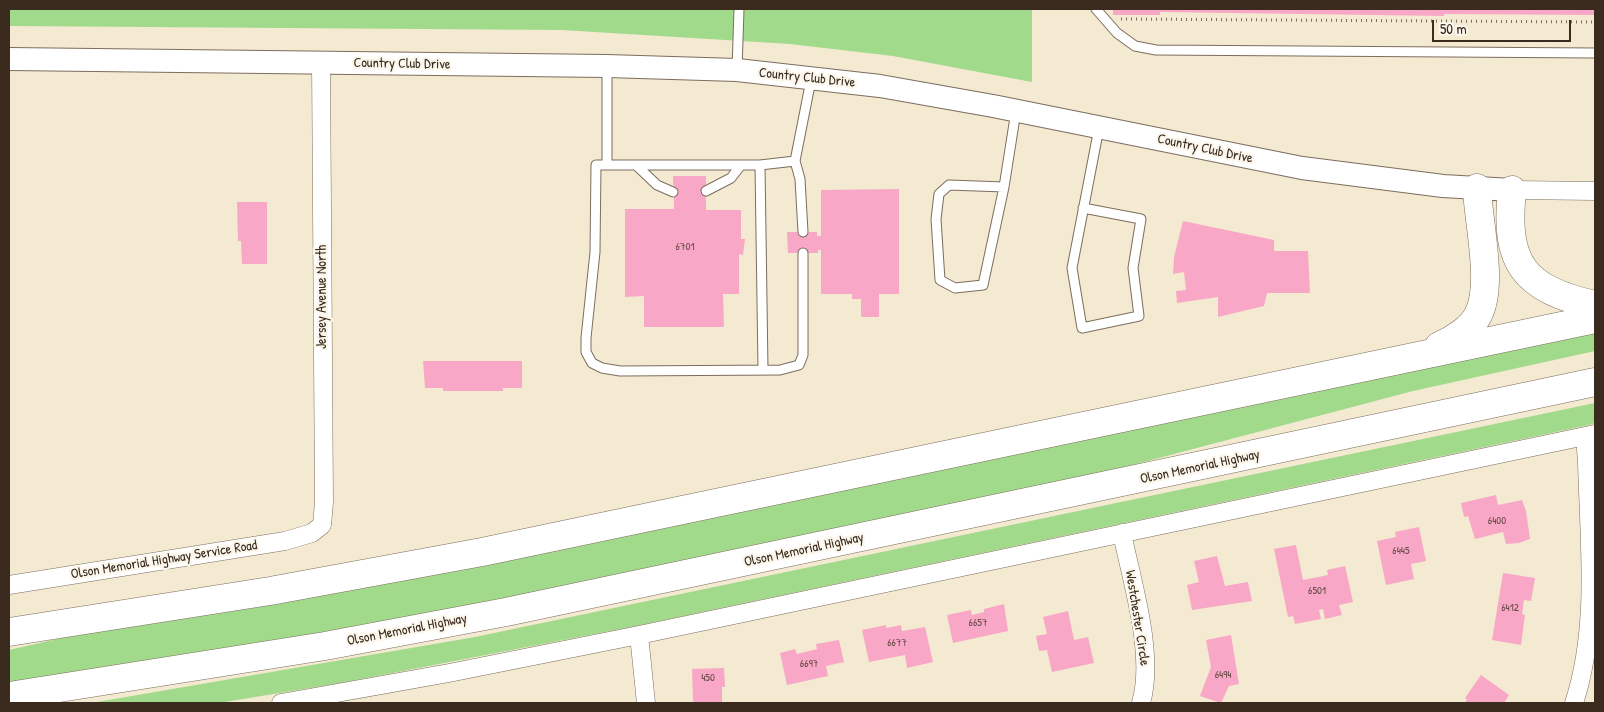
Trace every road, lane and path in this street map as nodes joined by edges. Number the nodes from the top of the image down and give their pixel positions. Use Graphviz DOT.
graph roads {
  1 [pos="739,9"];
  2 [pos="1096,9"];
  3 [pos="1103,18"];
  4 [pos="1595,22"];
  5 [pos="1595,53"];
  6 [pos="9,59"];
  7 [pos="321,62"];
  8 [pos="608,66"];
  9 [pos="737,70"];
  10 [pos="811,77"];
  11 [pos="1016,111"];
  12 [pos="1100,127"];
  13 [pos="795,161"];
  14 [pos="607,165"];
  15 [pos="636,165"];
  16 [pos="741,165"];
  17 [pos="760,165"];
  18 [pos="1004,187"];
  19 [pos="1477,188"];
  20 [pos="1512,190"];
  21 [pos="706,191"];
  22 [pos="1595,191"];
  23 [pos="673,192"];
  24 [pos="1083,208"];
  25 [pos="803,232"];
  26 [pos="803,253"];
  27 [pos="1595,305"];
  28 [pos="1595,319"];
  29 [pos="1416,356"];
  30 [pos="763,369"];
  31 [pos="1595,382"];
  32 [pos="1590,435"];
  33 [pos="318,530"];
  34 [pos="1122,533"];
  35 [pos="9,584"];
  36 [pos="9,632"];
  37 [pos="640,635"];
  38 [pos="9,696"];
  39 [pos="282,703"];
  40 [pos="646,703"];
  41 [pos="1141,703"];
  42 [pos="1574,703"];
  1 -- 9 [label="lane"];
  2 -- 3 [label="lane"];
  3 -- 4 [label="path"];
  3 -- 5 [label="lane"];
  6 -- 7 [label="street, Country Club Drive"];
  7 -- 8 [label="street, Country Club Drive"];
  7 -- 33 [label="street, Jersey Avenue North"];
  8 -- 9 [label="street, Country Club Drive"];
  8 -- 14 [label="lane"];
  9 -- 10 [label="street, Country Club Drive"];
  10 -- 11 [label="street, Country Club Drive"];
  10 -- 13 [label="lane"];
  11 -- 12 [label="street, Country Club Drive"];
  11 -- 18 [label="lane"];
  12 -- 19 [label="street, Country Club Drive"];
  12 -- 24 [label="lane"];
  13 -- 17 [label="lane"];
  13 -- 25 [label="lane"];
  14 -- 15 [label="lane"];
  14 -- 30 [label="lane"];
  15 -- 16 [label="lane"];
  15 -- 23 [label="lane"];
  16 -- 17 [label="lane"];
  16 -- 21 [label="lane"];
  17 -- 30 [label="lane"];
  18 -- 18 [label="lane"];
  19 -- 20 [label="street, Country Club Drive"];
  19 -- 29 [label="highway"];
  20 -- 22 [label="street, Country Club Drive"];
  20 -- 27 [label="highway"];
  24 -- 24 [label="lane"];
  26 -- 30 [label="lane"];
  28 -- 29 [label="highway"];
  29 -- 36 [label="highway"];
  31 -- 38 [label="highway, Olson Memorial Highway"];
  32 -- 34 [label="street"];
  32 -- 42 [label="street"];
  33 -- 35 [label="street, Olson Memorial Highway Service Road"];
  34 -- 37 [label="street"];
  34 -- 41 [label="street, Westchester Circle"];
  37 -- 39 [label="street"];
  37 -- 40 [label="street"];
}
